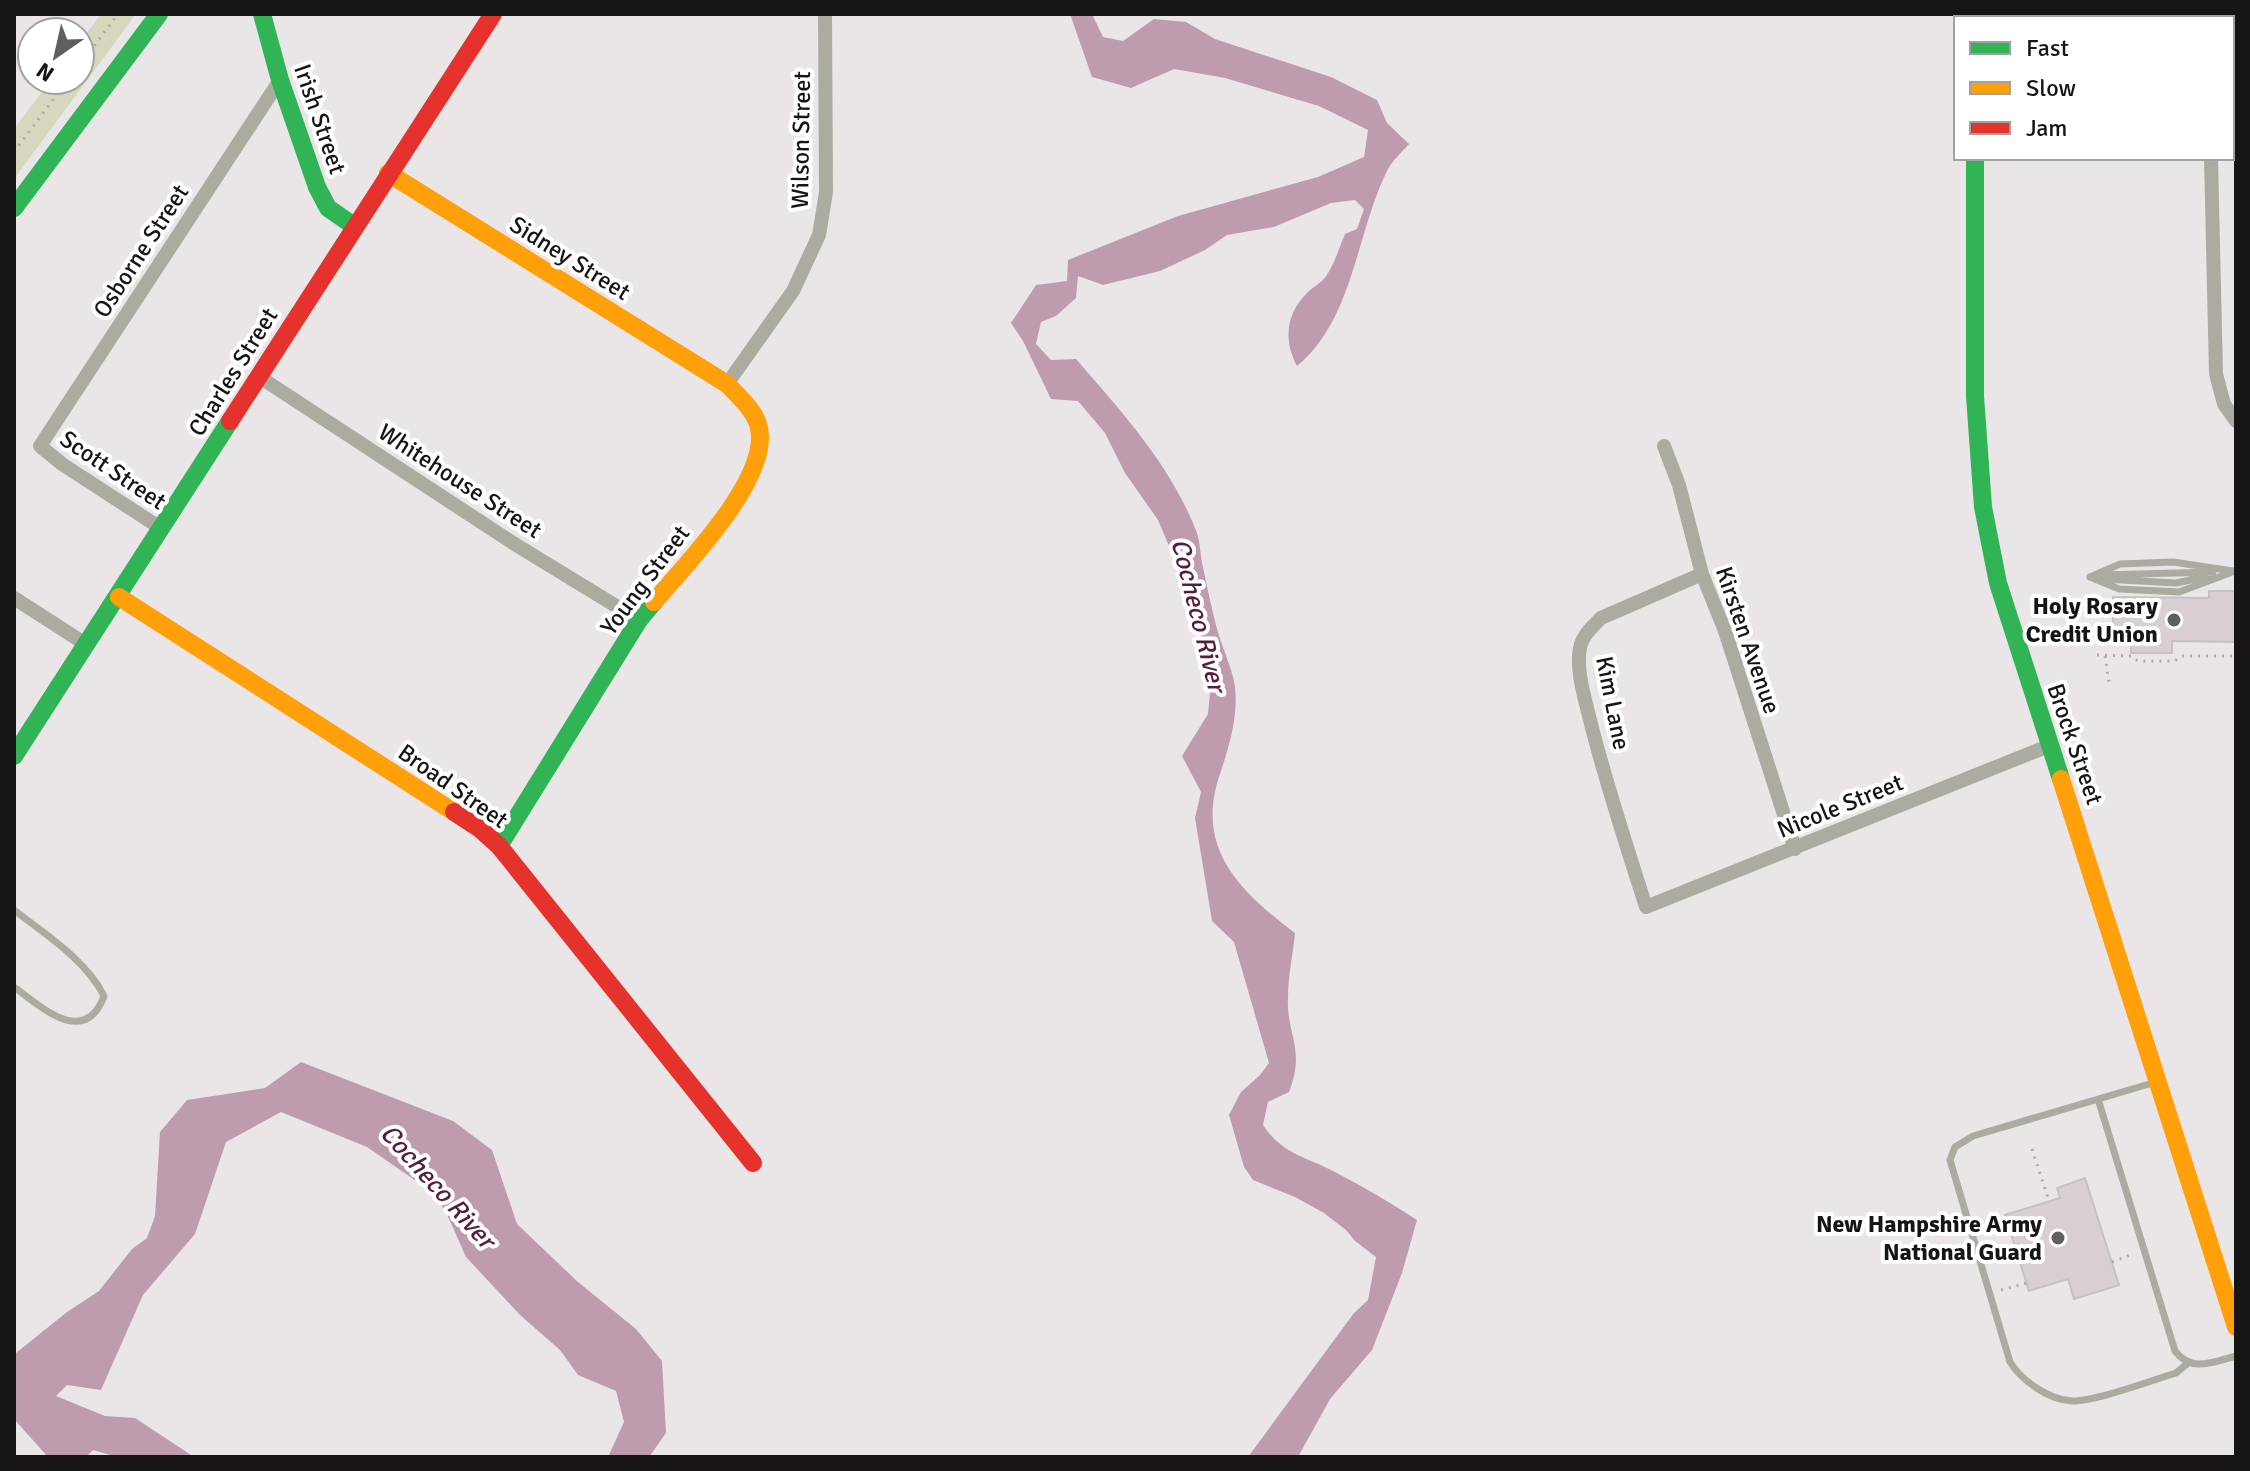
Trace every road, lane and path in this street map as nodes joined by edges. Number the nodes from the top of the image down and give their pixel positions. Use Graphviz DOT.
graph roads {
  1 [pos="118,14"];
  2 [pos="159,14"];
  3 [pos="262,14"];
  4 [pos="493,14"];
  5 [pos="825,14"];
  6 [pos="96,44"];
  7 [pos="280,80"];
  8 [pos="56,96"];
  9 [pos="14,152"];
  10 [pos="1975,160"];
  11 [pos="2211,160"];
  12 [pos="388,173"];
  13 [pos="14,208"];
  14 [pos="354,226"];
  15 [pos="258,376"];
  16 [pos="727,384"];
  17 [pos="2236,421"];
  18 [pos="40,446"];
  19 [pos="1664,446"];
  20 [pos="162,529"];
  21 [pos="2235,571"];
  22 [pos="1702,574"];
  23 [pos="119,597"];
  24 [pos="14,598"];
  25 [pos="639,620"];
  26 [pos="87,645"];
  27 [pos="2097,655"];
  28 [pos="2105,656"];
  29 [pos="2236,656"];
  30 [pos="2109,682"];
  31 [pos="2051,745"];
  32 [pos="14,756"];
  33 [pos="499,846"];
  34 [pos="1795,849"];
  35 [pos="1646,907"];
  36 [pos="14,910"];
  37 [pos="14,987"];
  38 [pos="2159,1082"];
  39 [pos="2098,1099"];
  40 [pos="2032,1149"];
  41 [pos="753,1163"];
  42 [pos="2049,1201"];
  43 [pos="2133,1254"];
  44 [pos="2112,1262"];
  45 [pos="2027,1283"];
  46 [pos="2001,1290"];
  47 [pos="2236,1327"];
  48 [pos="2236,1356"];
  49 [pos="2188,1363"];
  1 -- 6 [label="path"];
  2 -- 13 [label="street"];
  3 -- 7 [label="street, Irish Street"];
  4 -- 12 [label="street, Charles Street"];
  5 -- 16 [label="street, Wilson Street"];
  7 -- 14 [label="street, Irish Street"];
  7 -- 18 [label="street, Osborne Street"];
  8 -- 9 [label="path"];
  10 -- 31 [label="street, Brock Street"];
  11 -- 17 [label="street"];
  12 -- 14 [label="street, Charles Street"];
  12 -- 16 [label="street, Sidney Street"];
  14 -- 15 [label="street, Charles Street"];
  15 -- 20 [label="street, Charles Street"];
  15 -- 25 [label="street, Whitehouse Street"];
  16 -- 25 [label="street, Young Street"];
  18 -- 20 [label="street, Scott Street"];
  19 -- 22 [label="street, Kirsten Avenue"];
  20 -- 23 [label="street, Charles Street"];
  21 -- 21 [label="lane"];
  22 -- 34 [label="street, Kirsten Avenue"];
  22 -- 35 [label="street, Kim Lane"];
  23 -- 26 [label="street, Charles Street"];
  23 -- 33 [label="street, Broad Street"];
  24 -- 26 [label="street"];
  25 -- 33 [label="street, Young Street"];
  26 -- 32 [label="street, Charles Street"];
  27 -- 28 [label="path"];
  28 -- 29 [label="path"];
  28 -- 30 [label="path"];
  31 -- 34 [label="street, Nicole Street"];
  31 -- 38 [label="street, Brock Street"];
  33 -- 41 [label="street, Broad Street"];
  34 -- 35 [label="street, Nicole Street"];
  36 -- 37 [label="lane"];
  38 -- 39 [label="lane"];
  38 -- 47 [label="street, Brock Street"];
  39 -- 49 [label="lane"];
  39 -- 49 [label="lane"];
  40 -- 42 [label="path"];
  43 -- 44 [label="path"];
  45 -- 46 [label="path"];
  48 -- 49 [label="lane"];
}
